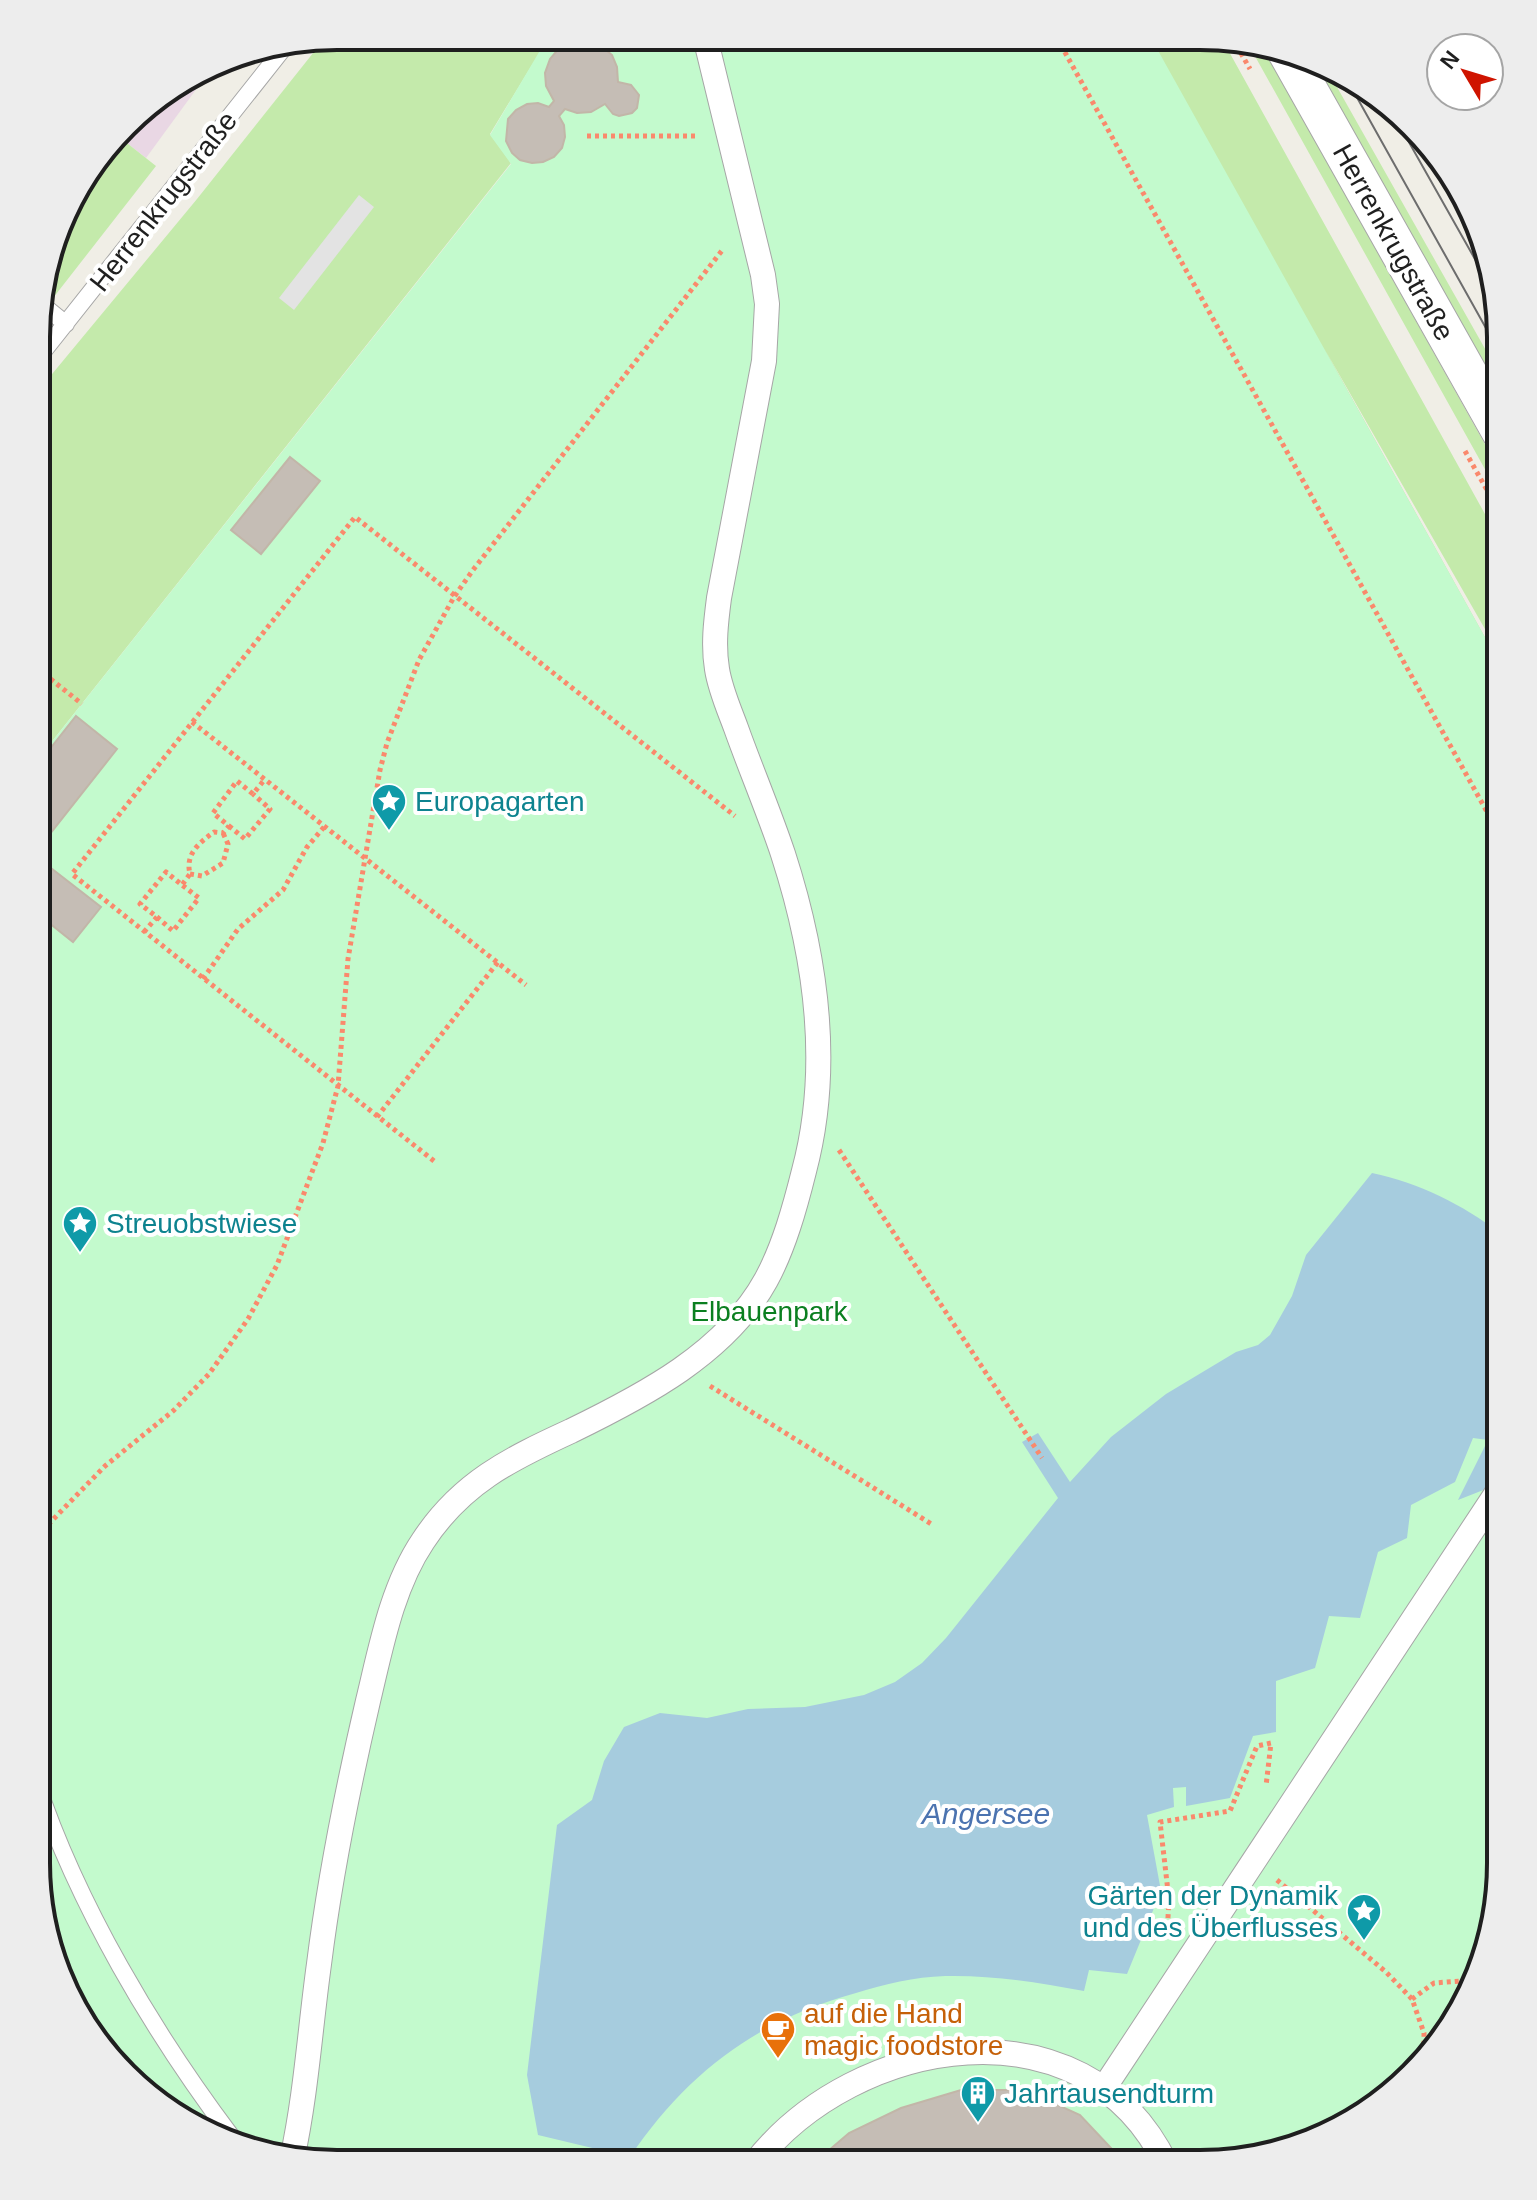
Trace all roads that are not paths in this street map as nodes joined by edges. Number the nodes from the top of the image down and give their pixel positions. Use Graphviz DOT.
graph roads {
  1 [pos="708,50"];
  2 [pos="277,57"];
  3 [pos="1295,66"];
  4 [pos="51,312"];
  5 [pos="66,324"];
  6 [pos="50,344"];
  7 [pos="1487,407"];
  8 [pos="1487,1508"];
  9 [pos="50,1816"];
  10 [pos="1104,2088"];
  11 [pos="225,2127"];
  12 [pos="294,2147"];
  13 [pos="767,2150"];
  14 [pos="1157,2150"];
  1 -- 12 [label="street"];
  2 -- 5 [label="lane, Herrenkrugstraße"];
  3 -- 7 [label="street, Herrenkrugstraße"];
  4 -- 5 [label="lane"];
  5 -- 6 [label="lane, Herrenkrugstraße"];
  8 -- 10 [label="street"];
  9 -- 11 [label="lane"];
  10 -- 13 [label="street"];
  10 -- 14 [label="street"];
}
